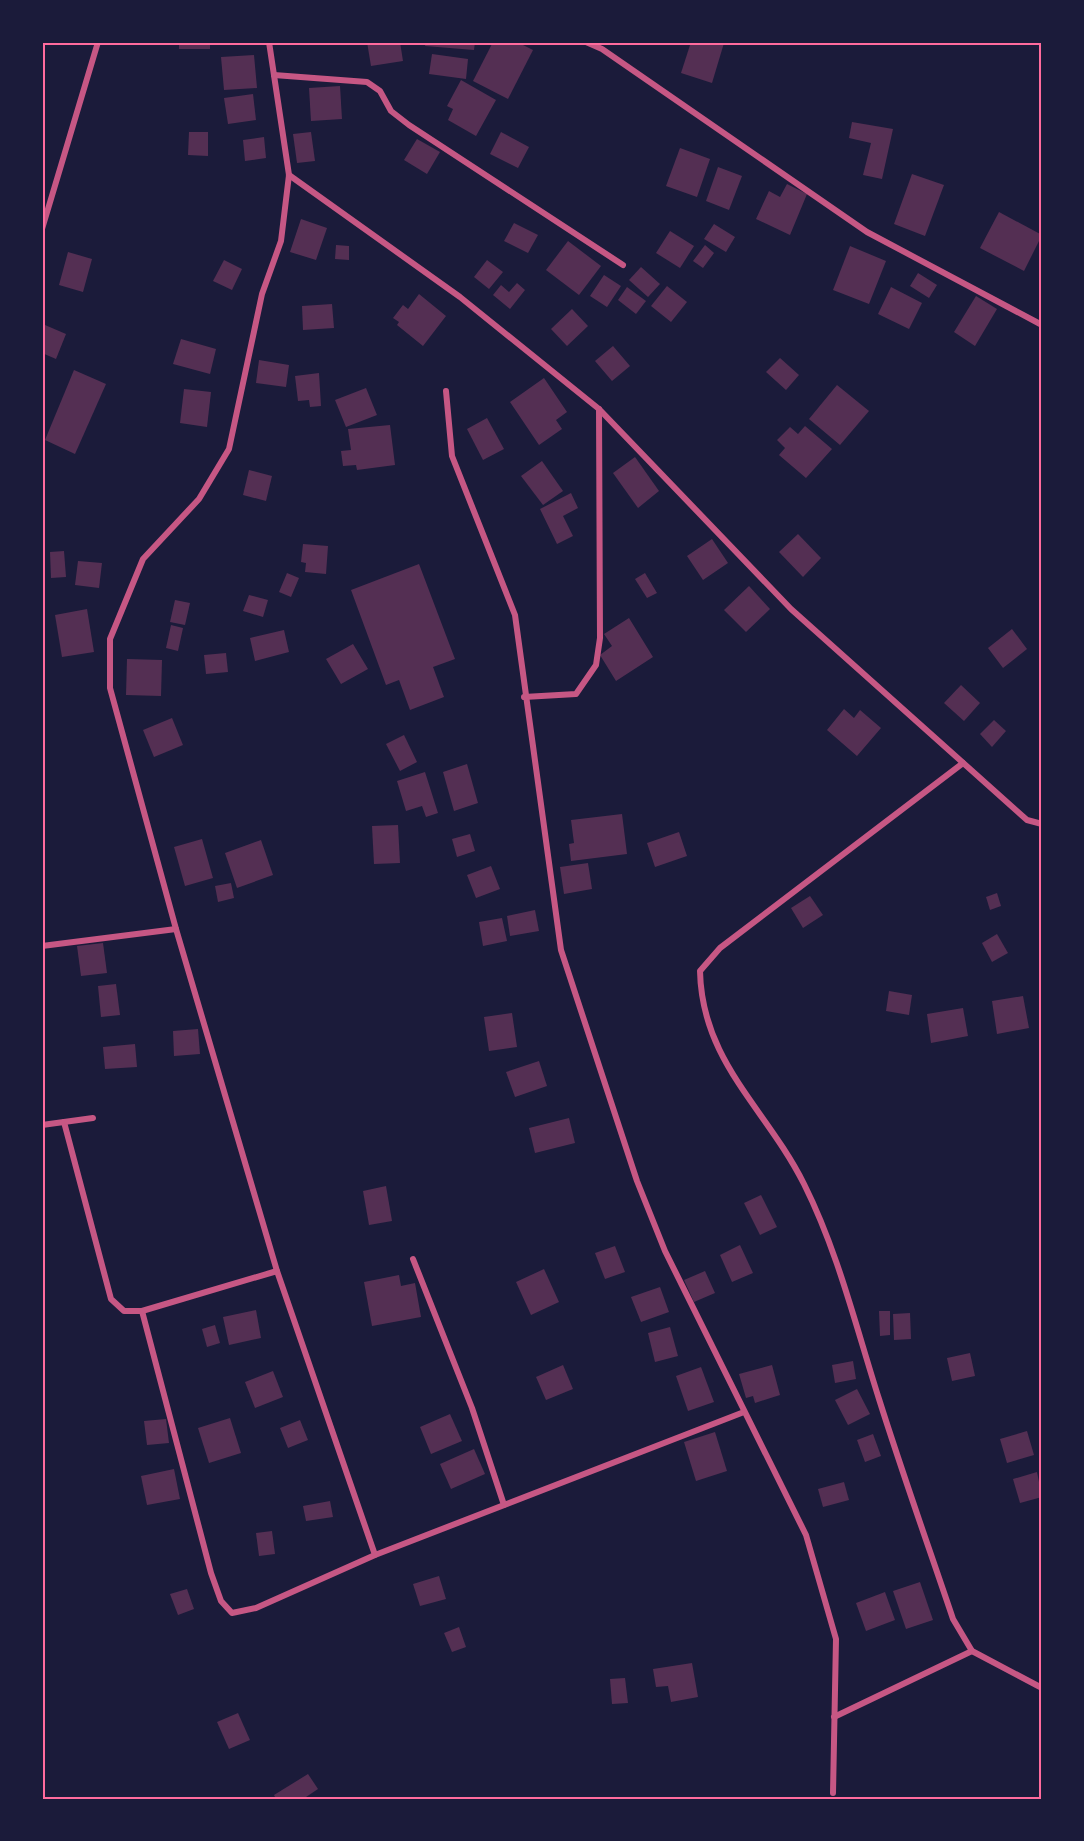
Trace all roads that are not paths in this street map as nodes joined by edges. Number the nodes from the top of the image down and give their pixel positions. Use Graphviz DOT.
graph roads {
  1 [pos="98,42"];
  2 [pos="269,42"];
  3 [pos="586,42"];
  4 [pos="274,75"];
  5 [pos="289,175"];
  6 [pos="42,229"];
  7 [pos="623,265"];
  8 [pos="1042,325"];
  9 [pos="446,391"];
  10 [pos="599,409"];
  11 [pos="524,697"];
  12 [pos="963,763"];
  13 [pos="1042,824"];
  14 [pos="176,929"];
  15 [pos="42,946"];
  16 [pos="93,1118"];
  17 [pos="64,1122"];
  18 [pos="42,1125"];
  19 [pos="413,1259"];
  20 [pos="277,1271"];
  21 [pos="142,1311"];
  22 [pos="744,1412"];
  23 [pos="504,1505"];
  24 [pos="375,1555"];
  25 [pos="972,1651"];
  26 [pos="1042,1688"];
  27 [pos="834,1717"];
  28 [pos="833,1793"];
  1 -- 6 [label="street"];
  2 -- 4 [label="street"];
  3 -- 8 [label="street"];
  4 -- 5 [label="street"];
  4 -- 7 [label="street"];
  5 -- 10 [label="street"];
  5 -- 14 [label="street"];
  9 -- 11 [label="street"];
  10 -- 11 [label="street"];
  10 -- 12 [label="street"];
  11 -- 22 [label="street"];
  12 -- 13 [label="street"];
  12 -- 25 [label="street"];
  14 -- 15 [label="street"];
  14 -- 20 [label="street"];
  16 -- 17 [label="street"];
  17 -- 18 [label="street"];
  17 -- 21 [label="street"];
  19 -- 23 [label="street"];
  20 -- 21 [label="street"];
  20 -- 24 [label="street"];
  21 -- 24 [label="street"];
  22 -- 23 [label="street"];
  22 -- 27 [label="street"];
  23 -- 24 [label="street"];
  25 -- 26 [label="street"];
  25 -- 27 [label="street"];
  27 -- 28 [label="street"];
}
